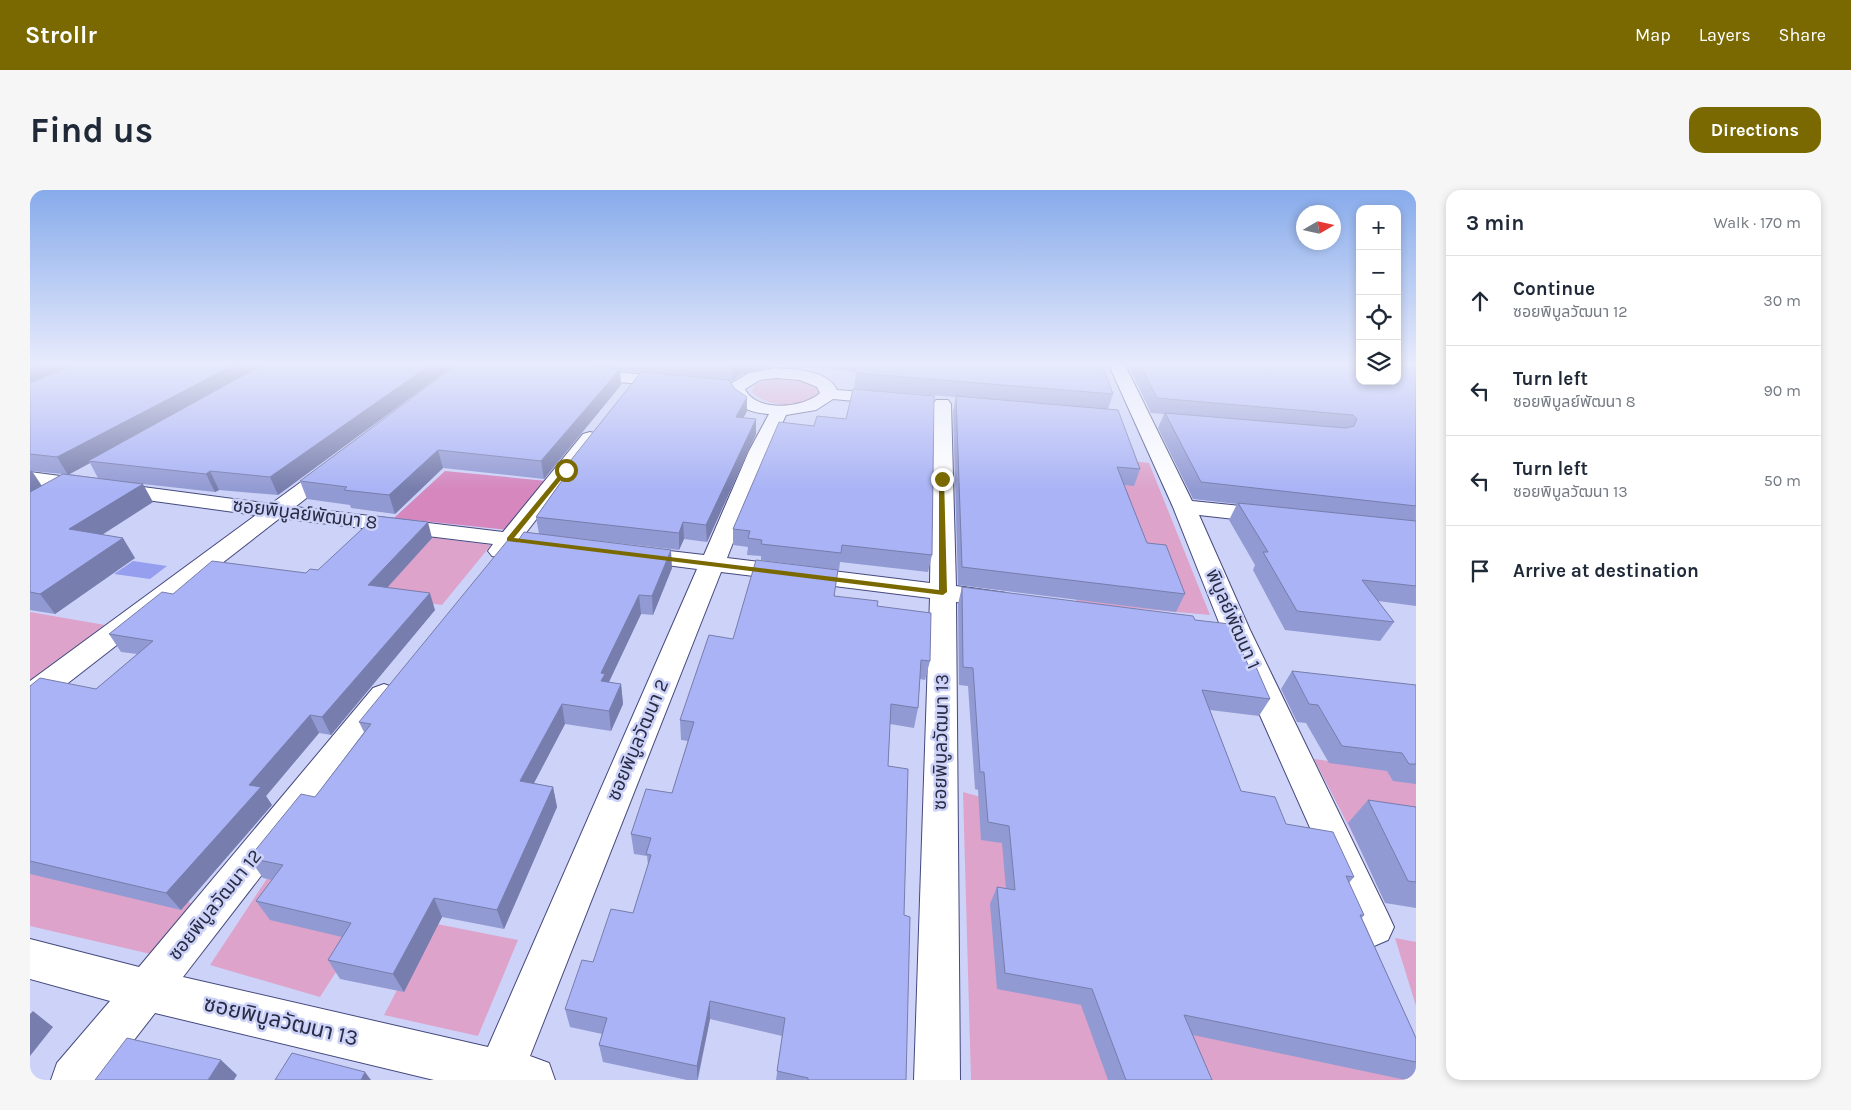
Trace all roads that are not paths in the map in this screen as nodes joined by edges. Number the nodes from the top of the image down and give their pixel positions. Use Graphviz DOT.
graph roads {
  1 [pos="615,407"];
  2 [pos="761,407"];
  3 [pos="810,407"];
  4 [pos="942,407"];
  5 [pos="1137,407"];
  6 [pos="780,410"];
  7 [pos="348,457"];
  8 [pos="97,469"];
  9 [pos="30,478"];
  10 [pos="71,483"];
  11 [pos="46,497"];
  12 [pos="1184,507"];
  13 [pos="276,511"];
  14 [pos="1292,518"];
  15 [pos="509,540"];
  16 [pos="576,547"];
  17 [pos="615,552"];
  18 [pos="712,563"];
  19 [pos="480,576"];
  20 [pos="943,592"];
  21 [pos="1017,602"];
  22 [pos="1208,626"];
  23 [pos="1236,630"];
  24 [pos="403,672"];
  25 [pos="30,696"];
  26 [pos="1374,927"];
  27 [pos="30,959"];
  28 [pos="147,990"];
  29 [pos="516,1076"];
  30 [pos="74,1080"];
  31 [pos="937,1080"];
  1 -- 15 [label="street"];
  2 -- 6 [label="street"];
  3 -- 6 [label="street"];
  4 -- 20 [label="street, ซอยพิบูลวัฒนา 13"];
  5 -- 12 [label="street, พิบูลย์พัฒนา 1"];
  6 -- 18 [label="street, ซอยพิบูลวัฒนา 2"];
  7 -- 13 [label="street"];
  8 -- 10 [label="street"];
  9 -- 10 [label="street, ซอยพิบูลย์พัฒนา 8"];
  10 -- 11 [label="street"];
  10 -- 13 [label="street, ซอยพิบูลย์พัฒนา 8"];
  12 -- 14 [label="street"];
  12 -- 23 [label="street, พิบูลย์พัฒนา 1"];
  13 -- 15 [label="street, ซอยพิบูลย์พัฒนา 8"];
  13 -- 25 [label="street"];
  15 -- 16 [label="street, ซอยพิบูลย์พัฒนา 8"];
  15 -- 19 [label="street"];
  17 -- 18 [label="street"];
  18 -- 20 [label="street"];
  18 -- 29 [label="street, ซอยพิบูลวัฒนา 2"];
  20 -- 21 [label="street"];
  20 -- 31 [label="street, ซอยพิบูลวัฒนา 13"];
  22 -- 23 [label="street"];
  23 -- 26 [label="street, พิบูลย์พัฒนา 1"];
  24 -- 28 [label="street, ซอยพิบูลวัฒนา 12"];
  27 -- 28 [label="street, ซอยพิบูลวัฒนา 13"];
  28 -- 29 [label="street, ซอยพิบูลวัฒนา 13"];
  28 -- 30 [label="street, ซอยพิบูลวัฒนา 12"];
}
